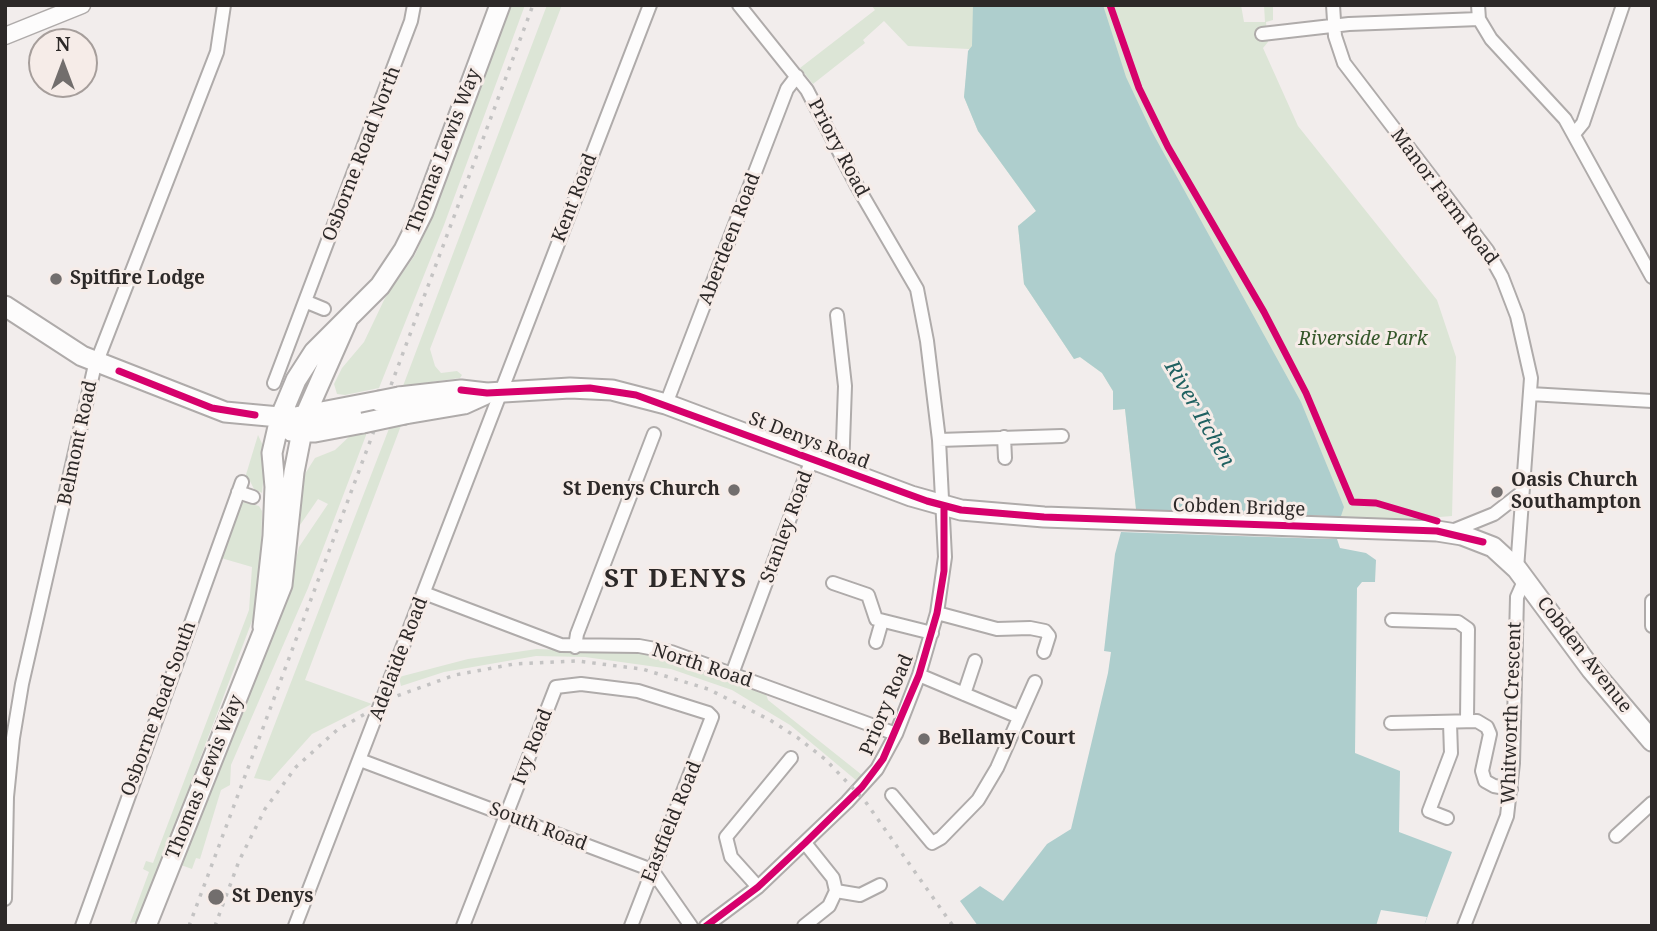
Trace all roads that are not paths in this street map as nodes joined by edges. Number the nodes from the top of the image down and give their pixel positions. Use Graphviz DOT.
graph roads {
  1 [pos="82,5"];
  2 [pos="224,5"];
  3 [pos="414,5"];
  4 [pos="500,5"];
  5 [pos="650,5"];
  6 [pos="739,5"];
  7 [pos="1333,5"];
  8 [pos="1478,5"];
  9 [pos="1623,5"];
  10 [pos="1479,19"];
  11 [pos="1333,27"];
  12 [pos="1262,34"];
  13 [pos="5,36"];
  14 [pos="797,76"];
  15 [pos="1574,134"];
  16 [pos="1652,277"];
  17 [pos="307,302"];
  18 [pos="5,306"];
  19 [pos="324,309"];
  20 [pos="837,314"];
  21 [pos="347,321"];
  22 [pos="96,362"];
  23 [pos="329,362"];
  24 [pos="274,383"];
  25 [pos="494,392"];
  26 [pos="1531,394"];
  27 [pos="1652,401"];
  28 [pos="666,404"];
  29 [pos="402,406"];
  30 [pos="342,409"];
  31 [pos="290,424"];
  32 [pos="654,434"];
  33 [pos="1062,436"];
  34 [pos="1004,437"];
  35 [pos="939,440"];
  36 [pos="1005,458"];
  37 [pos="812,459"];
  38 [pos="842,471"];
  39 [pos="1521,493"];
  40 [pos="253,497"];
  41 [pos="944,508"];
  42 [pos="1147,521"];
  43 [pos="1448,532"];
  44 [pos="1521,574"];
  45 [pos="833,583"];
  46 [pos="424,593"];
  47 [pos="1652,601"];
  48 [pos="937,613"];
  49 [pos="1392,620"];
  50 [pos="882,621"];
  51 [pos="1652,626"];
  52 [pos="263,627"];
  53 [pos="932,634"];
  54 [pos="876,642"];
  55 [pos="575,647"];
  56 [pos="1044,652"];
  57 [pos="975,661"];
  58 [pos="732,674"];
  59 [pos="919,675"];
  60 [pos="1035,682"];
  61 [pos="964,694"];
  62 [pos="712,717"];
  63 [pos="1019,717"];
  64 [pos="1467,719"];
  65 [pos="1391,723"];
  66 [pos="1450,723"];
  67 [pos="896,734"];
  68 [pos="1650,734"];
  69 [pos="791,758"];
  70 [pos="360,760"];
  71 [pos="1511,789"];
  72 [pos="892,795"];
  73 [pos="1649,808"];
  74 [pos="749,809"];
  75 [pos="506,815"];
  76 [pos="759,818"];
  77 [pos="1447,818"];
  78 [pos="1616,836"];
  79 [pos="805,843"];
  80 [pos="652,870"];
  81 [pos="880,885"];
  82 [pos="758,887"];
  83 [pos="836,891"];
  84 [pos="5,899"];
  85 [pos="1466,925"];
  86 [pos="82,926"];
  87 [pos="146,926"];
  88 [pos="295,926"];
  89 [pos="463,926"];
  90 [pos="631,926"];
  91 [pos="691,926"];
  92 [pos="706,926"];
  93 [pos="804,926"];
  1 -- 13 [label="street"];
  2 -- 22 [label="street, Belmont Road"];
  3 -- 17 [label="street, Osborne Road North"];
  4 -- 21 [label="main road, Thomas Lewis Way"];
  5 -- 25 [label="street, Kent Road"];
  6 -- 14 [label="street, Priory Road"];
  7 -- 11 [label="street, Manor Farm Road"];
  8 -- 10 [label="street"];
  9 -- 15 [label="street"];
  10 -- 11 [label="street"];
  10 -- 15 [label="street"];
  11 -- 12 [label="street"];
  11 -- 26 [label="street, Manor Farm Road"];
  14 -- 28 [label="street, Aberdeen Road"];
  14 -- 35 [label="street, Priory Road"];
  15 -- 16 [label="street"];
  17 -- 19 [label="street"];
  17 -- 24 [label="street, Osborne Road North"];
  18 -- 22 [label="main road, St Denys Road"];
  20 -- 38 [label="street"];
  21 -- 23 [label="main road, Thomas Lewis Way"];
  21 -- 31 [label="main road, Thomas Lewis Way"];
  22 -- 31 [label="main road, St Denys Road"];
  22 -- 84 [label="street, Belmont Road"];
  23 -- 30 [label="main road"];
  23 -- 31 [label="main road, Thomas Lewis Way"];
  25 -- 28 [label="main road, St Denys Road"];
  25 -- 29 [label="main road, St Denys Road"];
  25 -- 46 [label="street, Adelaide Road"];
  26 -- 27 [label="street"];
  26 -- 39 [label="street, Manor Farm Road"];
  28 -- 37 [label="main road, St Denys Road"];
  29 -- 30 [label="main road, St Denys Road, bridge"];
  29 -- 31 [label="main road, St Denys Road, bridge"];
  30 -- 31 [label="main road, St Denys Road"];
  31 -- 52 [label="main road, Thomas Lewis Way"];
  31 -- 52 [label="main road, Thomas Lewis Way"];
  32 -- 55 [label="street"];
  33 -- 34 [label="street"];
  34 -- 35 [label="street"];
  34 -- 36 [label="street"];
  35 -- 41 [label="street, Priory Road"];
  37 -- 38 [label="main road, St Denys Road"];
  37 -- 58 [label="street, Stanley Road"];
  38 -- 41 [label="main road, St Denys Road"];
  39 -- 43 [label="street"];
  39 -- 44 [label="street, Manor Farm Road"];
  40 -- 86 [label="street, Osborne Road South"];
  41 -- 42 [label="main road, St Denys Road"];
  41 -- 48 [label="street, Priory Road"];
  42 -- 43 [label="main road, Cobden Bridge"];
  43 -- 44 [label="main road, Cobden Avenue"];
  44 -- 68 [label="main road, Cobden Avenue"];
  44 -- 71 [label="street, Whitworth Crescent"];
  45 -- 50 [label="street"];
  46 -- 55 [label="street, North Road"];
  46 -- 70 [label="street, Adelaide Road"];
  47 -- 51 [label="street"];
  48 -- 53 [label="street, Priory Road"];
  48 -- 56 [label="street"];
  49 -- 64 [label="street"];
  50 -- 53 [label="street"];
  50 -- 54 [label="street"];
  52 -- 87 [label="main road, Thomas Lewis Way"];
  53 -- 59 [label="street, Priory Road"];
  55 -- 58 [label="street, North Road"];
  57 -- 61 [label="street"];
  58 -- 67 [label="street, North Road"];
  59 -- 61 [label="street"];
  59 -- 67 [label="street, Priory Road"];
  60 -- 63 [label="street"];
  61 -- 63 [label="street"];
  62 -- 75 [label="street, Ivy Road"];
  62 -- 80 [label="street, Eastfield Road"];
  63 -- 72 [label="street"];
  64 -- 66 [label="street"];
  64 -- 71 [label="street"];
  65 -- 66 [label="street"];
  66 -- 77 [label="street"];
  67 -- 79 [label="street, Priory Road"];
  69 -- 74 [label="street"];
  70 -- 75 [label="street, South Road"];
  70 -- 88 [label="street, Adelaide Road"];
  71 -- 85 [label="street, Whitworth Crescent"];
  73 -- 78 [label="street"];
  74 -- 76 [label="street"];
  74 -- 82 [label="street"];
  75 -- 80 [label="street, South Road"];
  75 -- 89 [label="street, Ivy Road"];
  79 -- 82 [label="street, Priory Road"];
  79 -- 83 [label="street"];
  80 -- 90 [label="street, Eastfield Road"];
  80 -- 91 [label="street"];
  81 -- 83 [label="street"];
  82 -- 92 [label="street, Priory Road"];
  83 -- 93 [label="street"];
}
